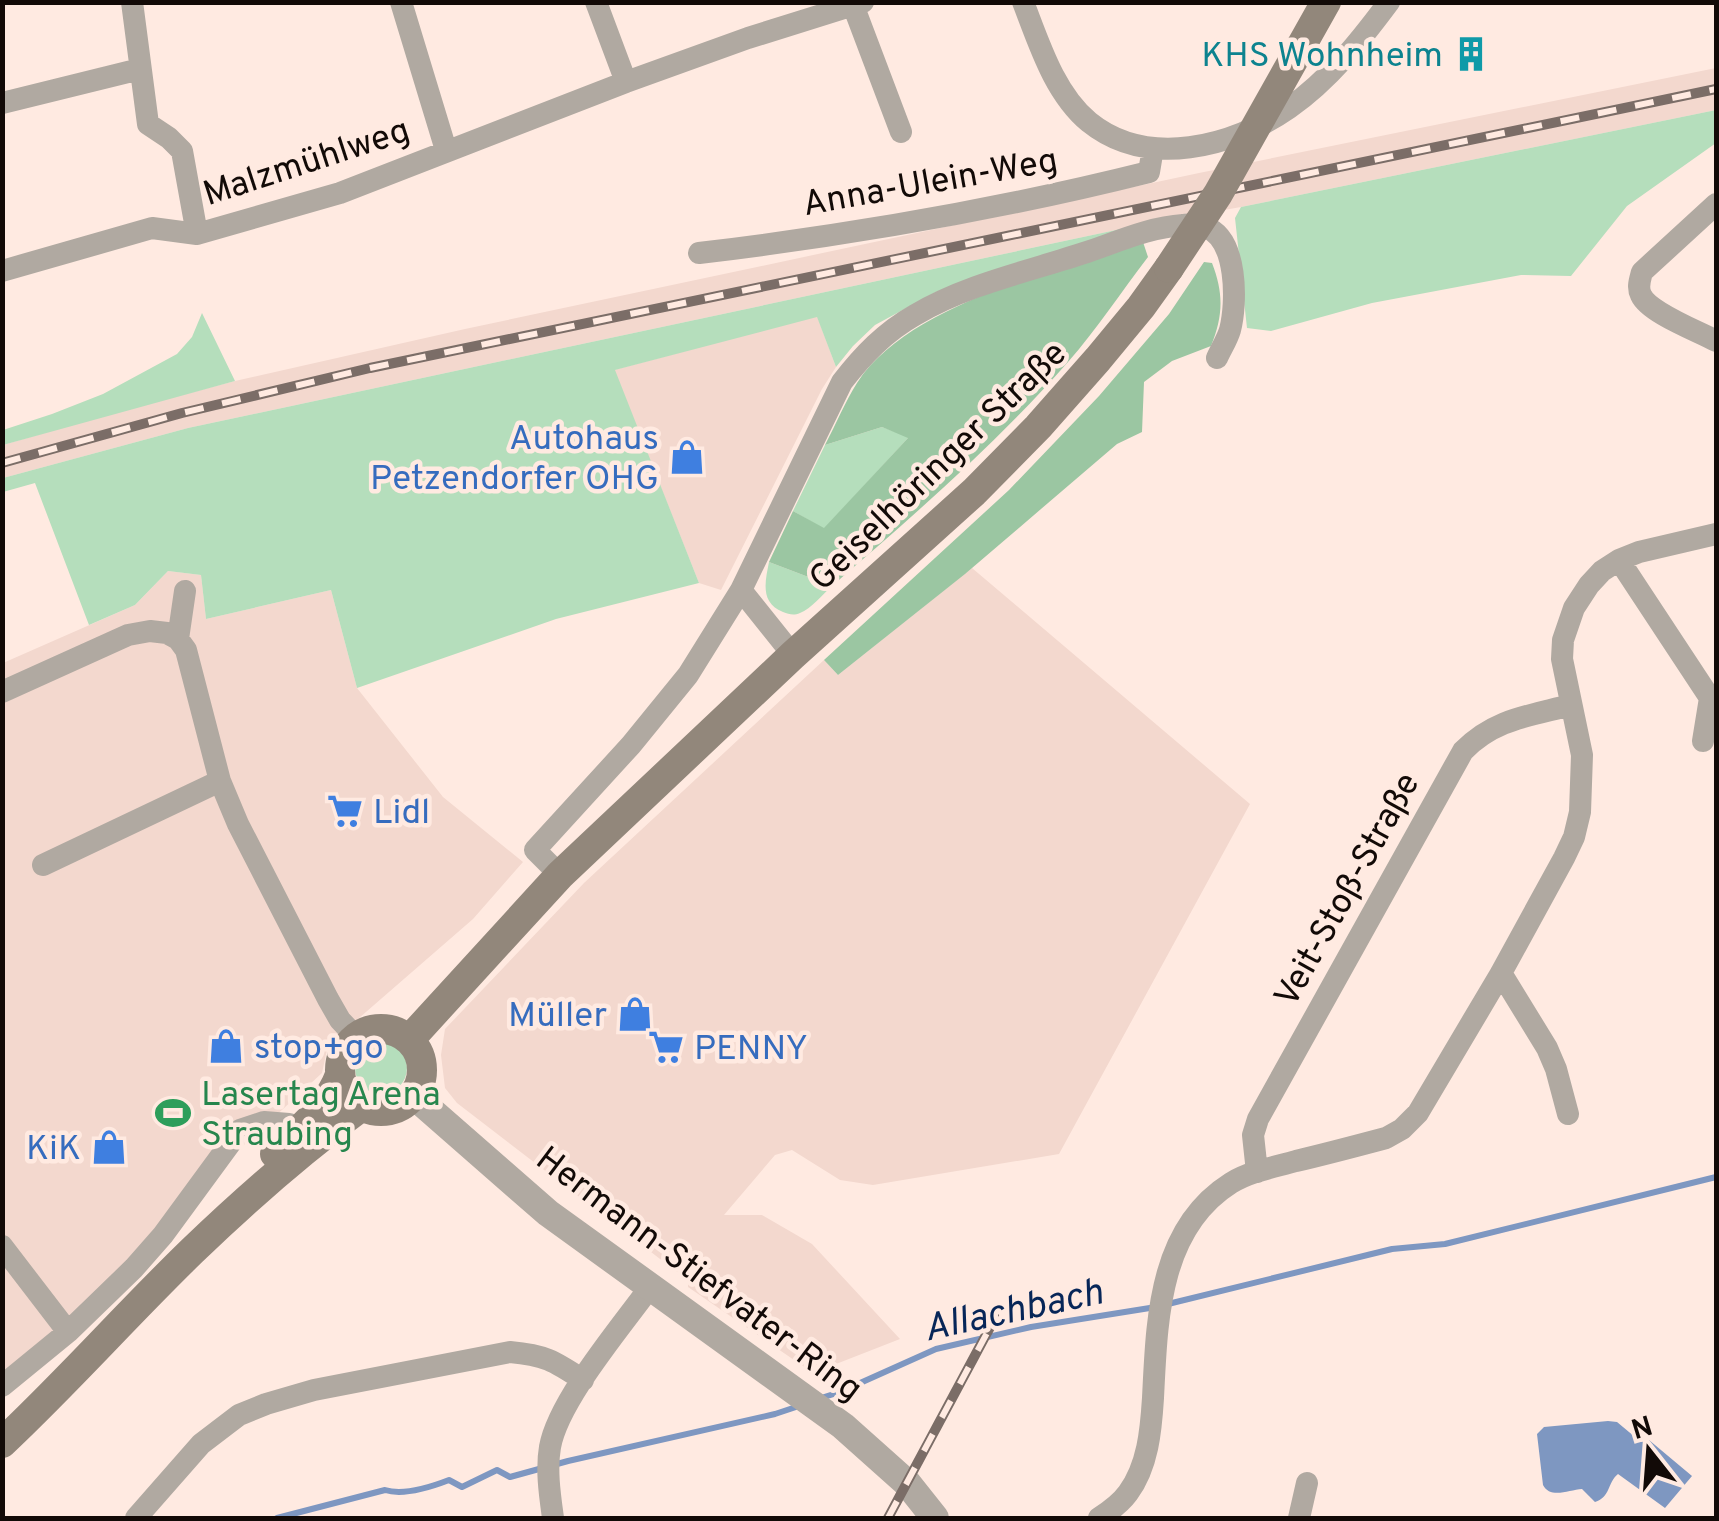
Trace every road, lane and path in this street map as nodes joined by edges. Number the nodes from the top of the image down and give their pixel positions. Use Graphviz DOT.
graph roads {
  1 [pos="132,2"];
  2 [pos="400,2"];
  3 [pos="596,2"];
  4 [pos="1022,2"];
  5 [pos="1326,2"];
  6 [pos="1389,2"];
  7 [pos="858,4"];
  8 [pos="140,69"];
  9 [pos="626,82"];
  10 [pos="2,103"];
  11 [pos="901,132"];
  12 [pos="1153,148"];
  13 [pos="446,150"];
  14 [pos="1716,204"];
  15 [pos="198,234"];
  16 [pos="699,254"];
  17 [pos="2,271"];
  18 [pos="1716,341"];
  19 [pos="1216,358"];
  20 [pos="1716,534"];
  21 [pos="1619,560"];
  22 [pos="185,590"];
  23 [pos="741,590"];
  24 [pos="178,640"];
  25 [pos="793,655"];
  26 [pos="2,692"];
  27 [pos="1571,705"];
  28 [pos="1703,741"];
  29 [pos="220,781"];
  30 [pos="43,865"];
  31 [pos="560,876"];
  32 [pos="1502,974"];
  33 [pos="356,1037"];
  34 [pos="410,1040"];
  35 [pos="340,1075"];
  36 [pos="414,1095"];
  37 [pos="362,1106"];
  38 [pos="1568,1114"];
  39 [pos="297,1131"];
  40 [pos="1257,1172"];
  41 [pos="2,1246"];
  42 [pos="192,1252"];
  43 [pos="650,1287"];
  44 [pos="68,1332"];
  45 [pos="583,1380"];
  46 [pos="2,1386"];
  47 [pos="2,1443"];
  48 [pos="1307,1483"];
  49 [pos="136,1518"];
  50 [pos="553,1518"];
  51 [pos="936,1518"];
  52 [pos="1099,1518"];
  53 [pos="1299,1518"];
  1 -- 8 [label="street, Malzmühlweg"];
  2 -- 13 [label="street, Malzmühlweg"];
  3 -- 9 [label="street"];
  4 -- 12 [label="street"];
  5 -- 25 [label="main road, Geiselhöringer Straße, bridge"];
  6 -- 12 [label="street"];
  7 -- 9 [label="street, Malzmühlweg"];
  7 -- 11 [label="street, Malzmühlweg"];
  8 -- 10 [label="street"];
  8 -- 15 [label="street, Malzmühlweg"];
  9 -- 13 [label="street, Malzmühlweg"];
  12 -- 16 [label="street, Anna-Ulein-Weg"];
  13 -- 15 [label="street, Malzmühlweg"];
  14 -- 18 [label="street"];
  15 -- 17 [label="street"];
  19 -- 23 [label="street, Geiselhöringer Straße"];
  20 -- 21 [label="street"];
  21 -- 27 [label="street"];
  21 -- 28 [label="street"];
  22 -- 24 [label="street"];
  23 -- 25 [label="street"];
  23 -- 31 [label="street, Geiselhöringer Straße"];
  24 -- 26 [label="street"];
  24 -- 29 [label="street"];
  25 -- 31 [label="main road, Geiselhöringer Straße"];
  27 -- 32 [label="street"];
  27 -- 40 [label="street, Veit-Stoß-Straße"];
  29 -- 30 [label="street"];
  29 -- 33 [label="street"];
  31 -- 34 [label="main road, Geiselhöringer Straße"];
  32 -- 38 [label="street"];
  32 -- 40 [label="street"];
  33 -- 34 [label="main road"];
  33 -- 35 [label="main road"];
  34 -- 36 [label="main road"];
  35 -- 37 [label="main road"];
  35 -- 39 [label="main road"];
  36 -- 37 [label="main road"];
  36 -- 43 [label="street, Hermann-Stiefvater-Ring"];
  37 -- 42 [label="main road"];
  39 -- 42 [label="main road"];
  39 -- 44 [label="street"];
  40 -- 52 [label="street"];
  41 -- 44 [label="street"];
  42 -- 47 [label="main road"];
  43 -- 45 [label="street"];
  43 -- 51 [label="street, Hermann-Stiefvater-Ring"];
  44 -- 46 [label="street"];
  45 -- 49 [label="street"];
  45 -- 50 [label="street"];
  48 -- 53 [label="street"];
}
